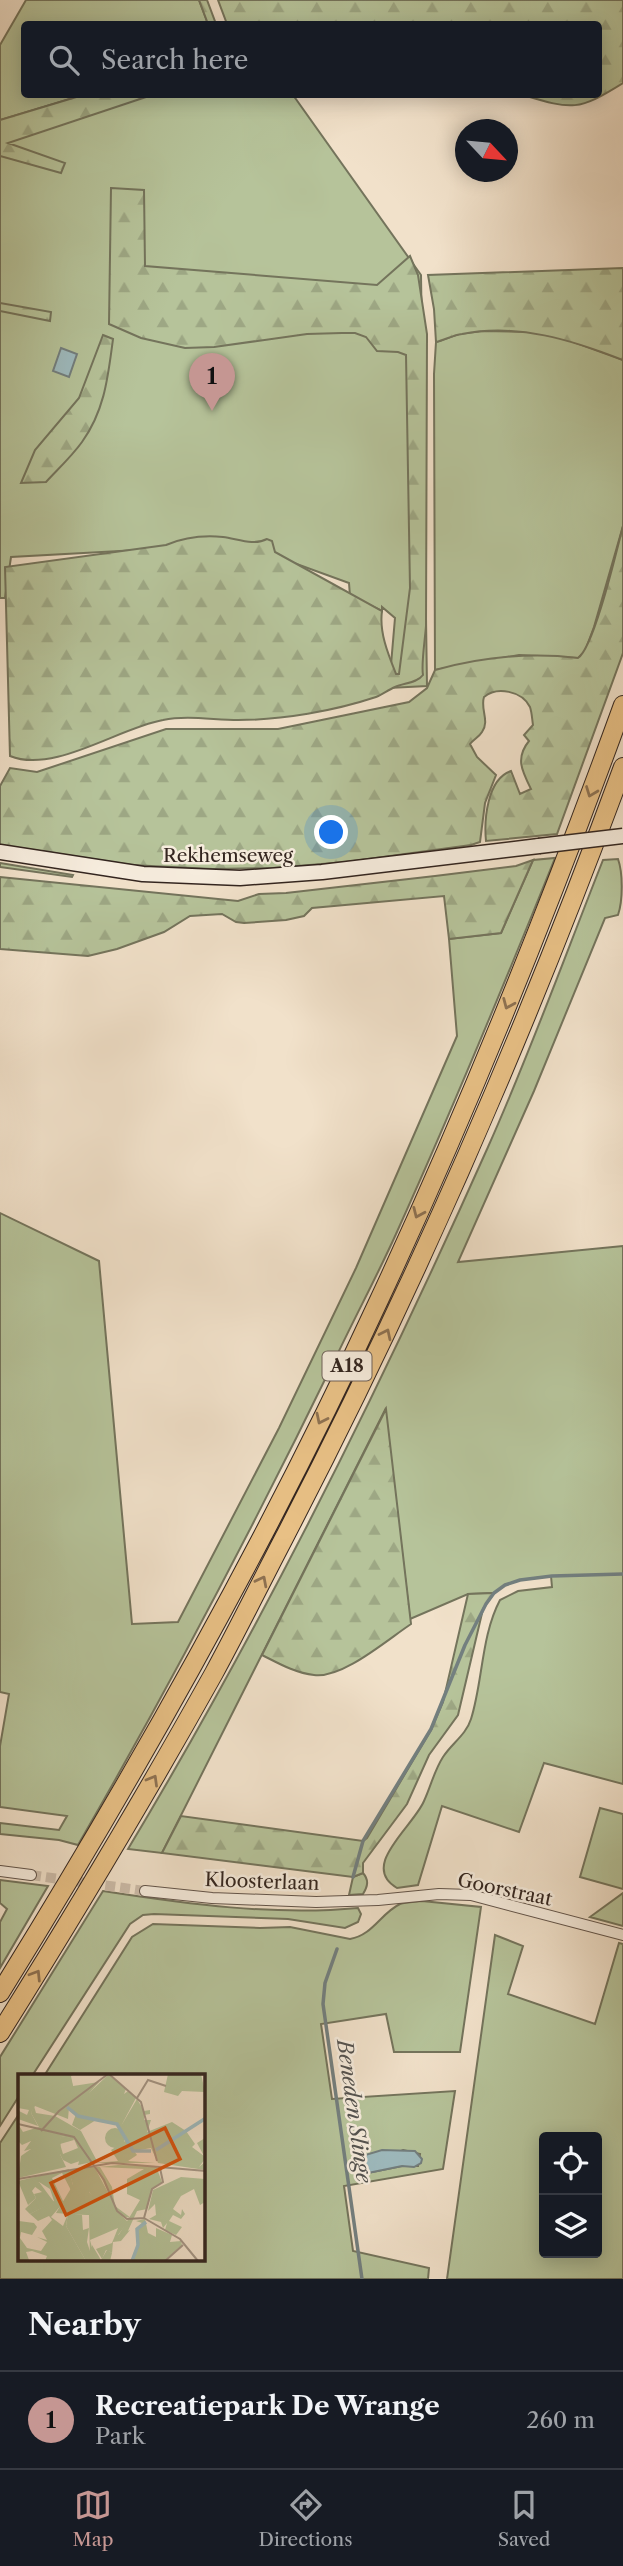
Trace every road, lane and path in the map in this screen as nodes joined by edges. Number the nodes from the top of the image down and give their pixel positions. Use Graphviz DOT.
graph roads {
  1 [pos="623,705"];
  2 [pos="623,766"];
  3 [pos="623,836"];
  4 [pos="0,852"];
  5 [pos="0,1871"];
  6 [pos="31,1875"];
  7 [pos="145,1891"];
  8 [pos="378,1900"];
  9 [pos="623,1935"];
  10 [pos="0,1993"];
  11 [pos="0,2034"];
  1 -- 10 [label="highway, A18, one-way"];
  11 -- 2 [label="highway, A18, one-way"];
  3 -- 4 [label="street, Rekhemseweg, bridge"];
  5 -- 6 [label="street"];
  7 -- 8 [label="street, Kloosterlaan"];
  8 -- 9 [label="street, Goorstraat"];
}
